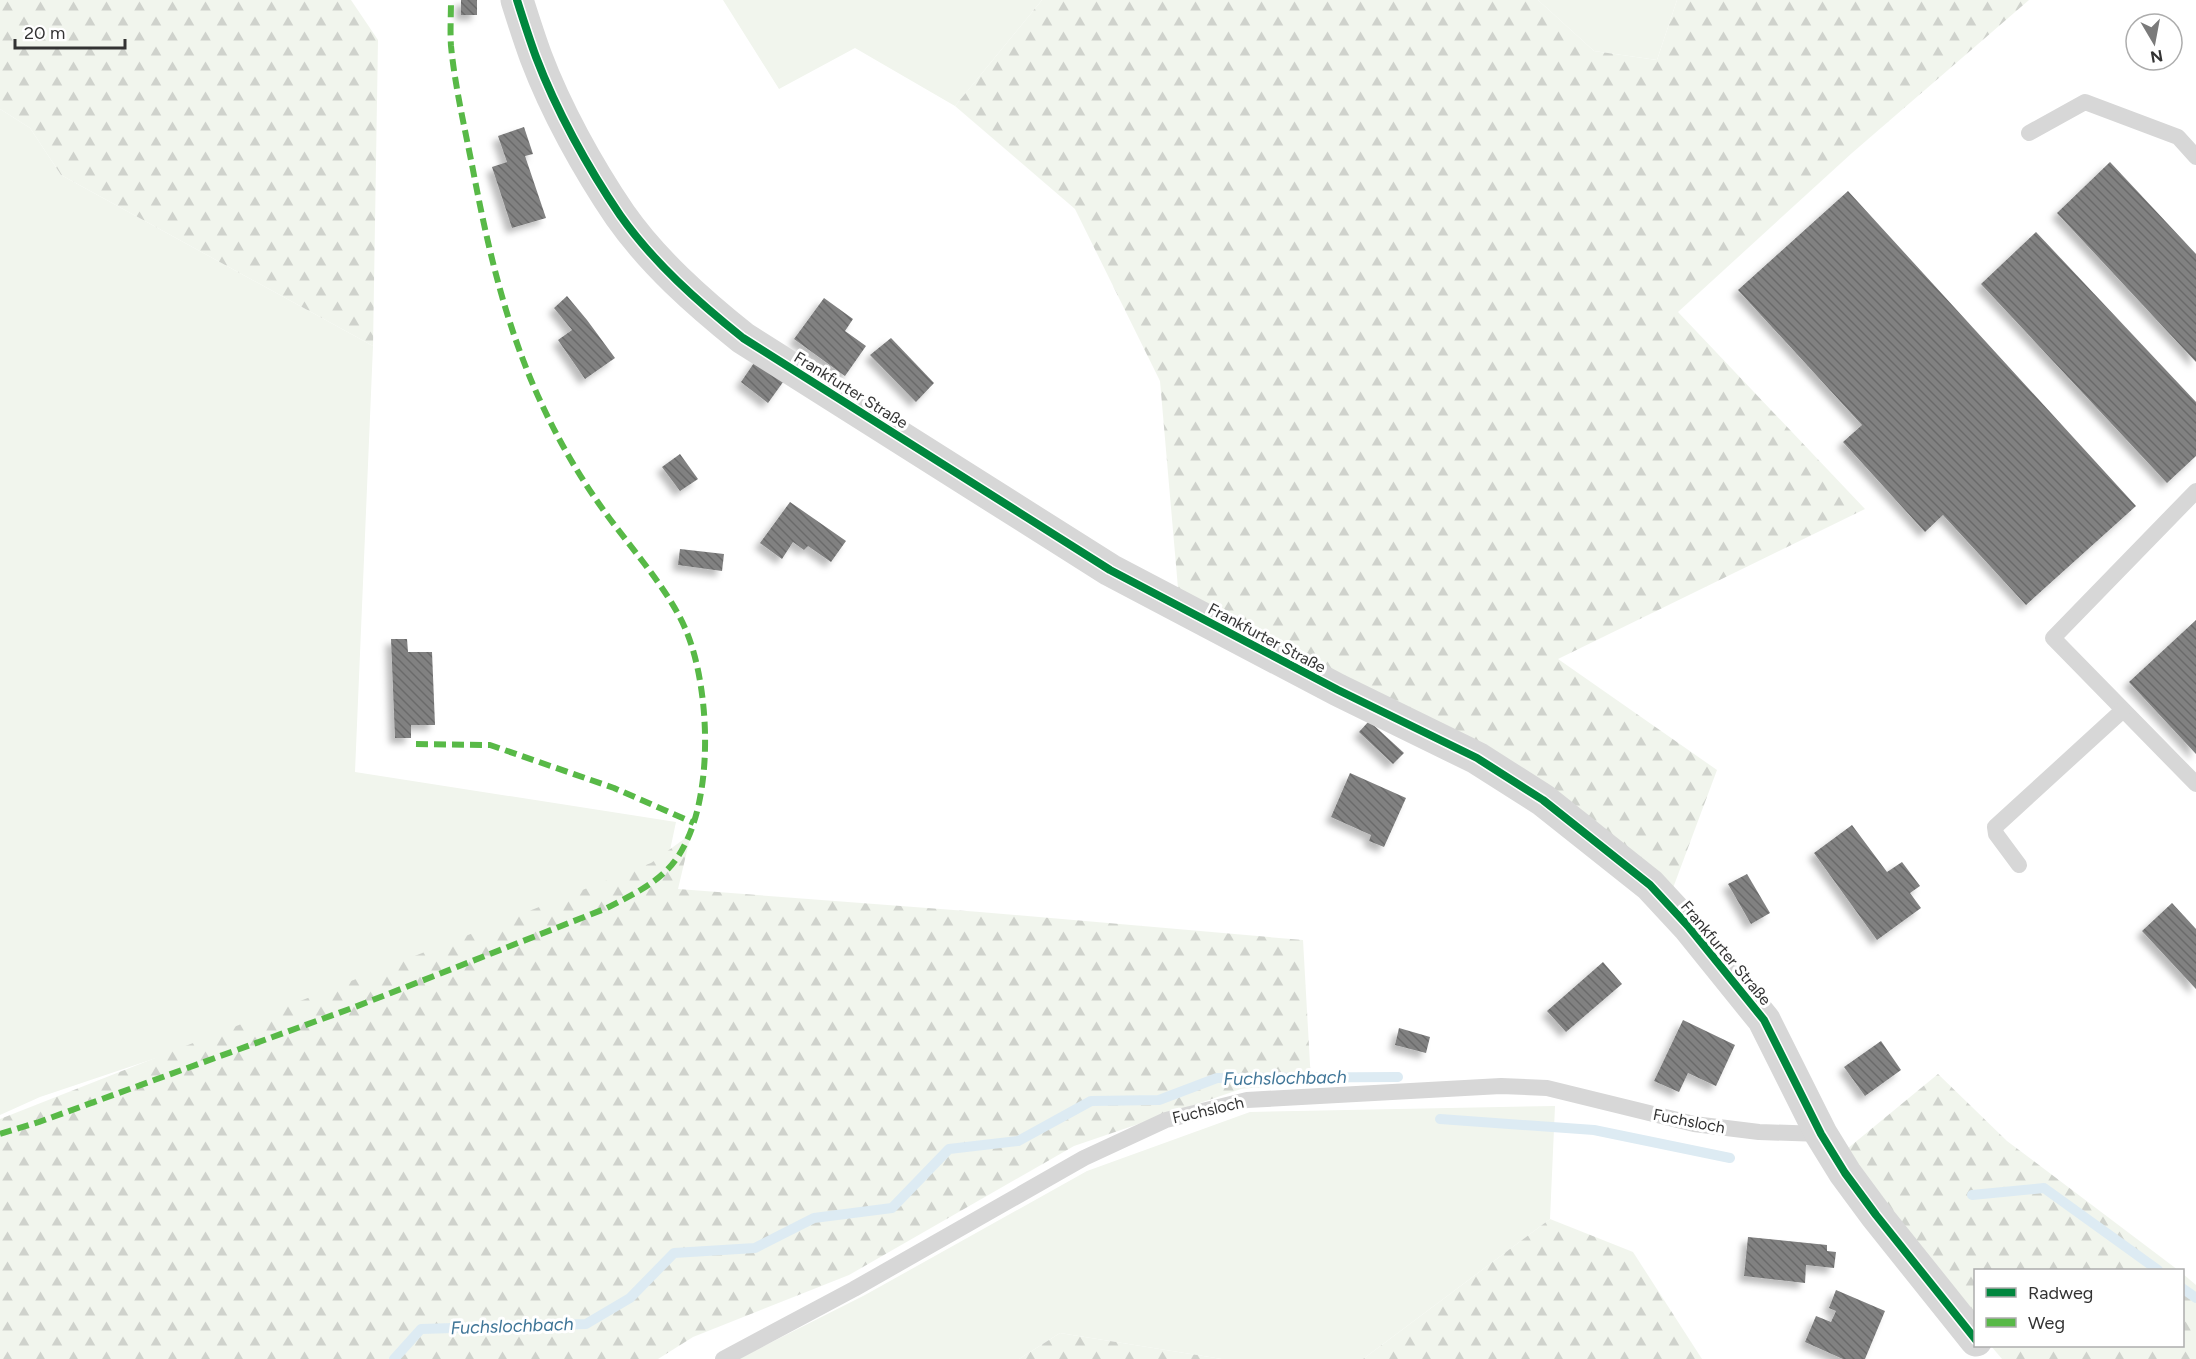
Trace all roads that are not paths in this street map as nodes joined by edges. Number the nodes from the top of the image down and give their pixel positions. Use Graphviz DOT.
graph roads {
  1 [pos="517,0"];
  2 [pos="2029,134"];
  3 [pos="2196,157"];
  4 [pos="2196,491"];
  5 [pos="2123,710"];
  6 [pos="2196,784"];
  7 [pos="2019,865"];
  8 [pos="1821,1134"];
  9 [pos="1974,1337"];
  10 [pos="1981,1347"];
  11 [pos="723,1359"];
  12 [pos="1991,1359"];
  1 -- 8 [label="street, Frankfurter Straße"];
  2 -- 3 [label="lane"];
  4 -- 5 [label="lane"];
  5 -- 6 [label="lane"];
  5 -- 7 [label="lane"];
  8 -- 9 [label="street, Frankfurter Straße"];
  8 -- 11 [label="lane, Fuchsloch"];
  10 -- 12 [label="street"];
}
